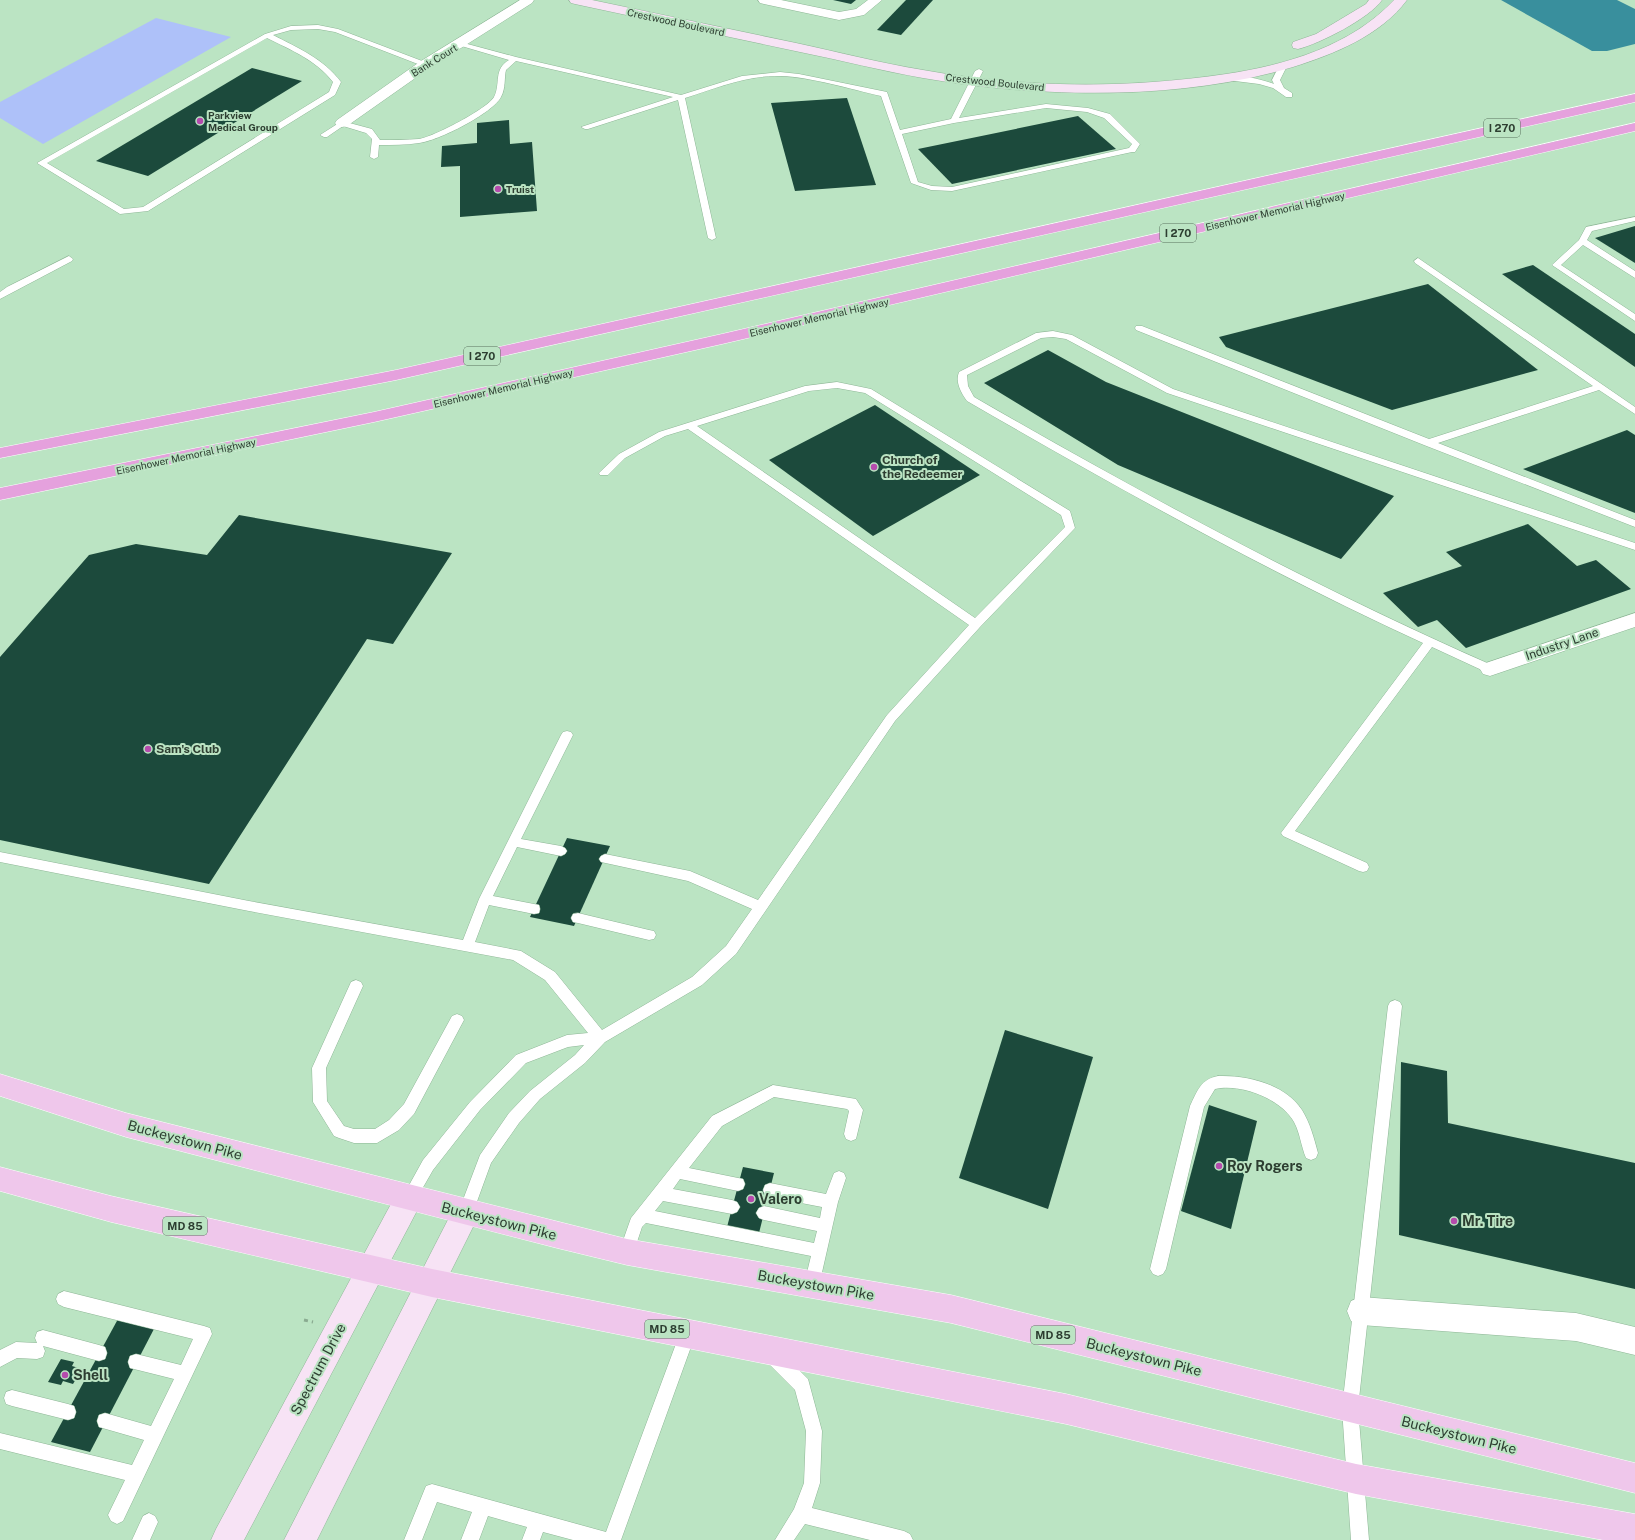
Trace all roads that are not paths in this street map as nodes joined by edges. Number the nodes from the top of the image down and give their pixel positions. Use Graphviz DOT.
graph roads {
  1 [pos="528,0"];
  2 [pos="575,0"];
  3 [pos="629,0"];
  4 [pos="764,0"];
  5 [pos="876,0"];
  6 [pos="1376,0"];
  7 [pos="1401,0"];
  8 [pos="267,35"];
  9 [pos="460,44"];
  10 [pos="1286,50"];
  11 [pos="515,59"];
  12 [pos="426,64"];
  13 [pos="1284,66"];
  14 [pos="1208,68"];
  15 [pos="977,76"];
  16 [pos="1226,78"];
  17 [pos="1280,88"];
  18 [pos="1288,95"];
  19 [pos="681,98"];
  20 [pos="1635,98"];
  21 [pos="954,121"];
  22 [pos="342,123"];
  23 [pos="585,127"];
  24 [pos="1635,127"];
  25 [pos="897,133"];
  26 [pos="324,135"];
  27 [pos="375,143"];
  28 [pos="374,157"];
  29 [pos="1635,219"];
  30 [pos="712,238"];
  31 [pos="1582,241"];
  32 [pos="69,259"];
  33 [pos="1418,261"];
  34 [pos="1635,275"];
  35 [pos="0,296"];
  36 [pos="1635,318"];
  37 [pos="1139,328"];
  38 [pos="1600,387"];
  39 [pos="1635,411"];
  40 [pos="690,426"];
  41 [pos="1428,443"];
  42 [pos="0,453"];
  43 [pos="604,473"];
  44 [pos="0,494"];
  45 [pos="1635,524"];
  46 [pos="1635,547"];
  47 [pos="1635,620"];
  48 [pos="976,624"];
  49 [pos="1430,642"];
  50 [pos="1490,669"];
  51 [pos="567,735"];
  52 [pos="514,842"];
  53 [pos="561,851"];
  54 [pos="0,857"];
  55 [pos="605,859"];
  56 [pos="1362,867"];
  57 [pos="485,899"];
  58 [pos="760,907"];
  59 [pos="534,908"];
  60 [pos="578,918"];
  61 [pos="649,934"];
  62 [pos="467,946"];
  63 [pos="356,986"];
  64 [pos="1395,1006"];
  65 [pos="457,1020"];
  66 [pos="600,1038"];
  67 [pos="0,1085"];
  68 [pos="851,1134"];
  69 [pos="1311,1153"];
  70 [pos="677,1172"];
  71 [pos="839,1178"];
  72 [pos="0,1179"];
  73 [pos="738,1184"];
  74 [pos="770,1190"];
  75 [pos="660,1193"];
  76 [pos="409,1198"];
  77 [pos="831,1202"];
  78 [pos="732,1207"];
  79 [pos="466,1213"];
  80 [pos="764,1213"];
  81 [pos="642,1215"];
  82 [pos="826,1226"];
  83 [pos="820,1251"];
  84 [pos="627,1252"];
  85 [pos="372,1269"];
  86 [pos="1158,1269"];
  87 [pos="432,1283"];
  88 [pos="812,1284"];
  89 [pos="64,1299"];
  90 [pos="1361,1311"];
  91 [pos="688,1334"];
  92 [pos="1635,1341"];
  93 [pos="766,1349"];
  94 [pos="100,1353"];
  95 [pos="0,1359"];
  96 [pos="136,1362"];
  97 [pos="184,1374"];
  98 [pos="12,1398"];
  99 [pos="1350,1408"];
  100 [pos="68,1412"];
  101 [pos="105,1421"];
  102 [pos="155,1435"];
  103 [pos="0,1441"];
  104 [pos="136,1474"];
  105 [pos="1635,1478"];
  106 [pos="1356,1479"];
  107 [pos="483,1506"];
  108 [pos="800,1514"];
  109 [pos="116,1515"];
  110 [pos="149,1522"];
  111 [pos="538,1522"];
  112 [pos="1635,1530"];
  113 [pos="597,1539"];
  114 [pos="142,1540"];
  115 [pos="228,1540"];
  116 [pos="300,1540"];
  117 [pos="412,1540"];
  118 [pos="470,1540"];
  119 [pos="531,1540"];
  120 [pos="612,1540"];
  121 [pos="784,1540"];
  122 [pos="904,1540"];
  123 [pos="1360,1540"];
  1 -- 9 [label="street, Bank Court"];
  2 -- 15 [label="main road, Crestwood Boulevard"];
  3 -- 15 [label="main road, Crestwood Boulevard"];
  4 -- 5 [label="street"];
  6 -- 10 [label="main road"];
  7 -- 13 [label="main road, Crestwood Boulevard"];
  8 -- 8 [label="lane"];
  8 -- 12 [label="lane"];
  9 -- 11 [label="lane"];
  9 -- 12 [label="street, Bank Court"];
  11 -- 19 [label="lane"];
  11 -- 27 [label="lane"];
  12 -- 22 [label="street, Bank Court"];
  13 -- 16 [label="main road, Crestwood Boulevard"];
  13 -- 17 [label="lane"];
  14 -- 15 [label="main road, Crestwood Boulevard"];
  15 -- 16 [label="main road, Crestwood Boulevard"];
  15 -- 21 [label="lane"];
  16 -- 17 [label="lane"];
  17 -- 18 [label="lane"];
  19 -- 23 [label="lane"];
  19 -- 25 [label="lane"];
  19 -- 30 [label="lane"];
  20 -- 42 [label="highway, I 270"];
  21 -- 25 [label="lane"];
  21 -- 25 [label="lane"];
  22 -- 26 [label="lane"];
  22 -- 27 [label="lane"];
  24 -- 44 [label="highway, Eisenhower Memorial Highway / I 270"];
  27 -- 28 [label="lane"];
  29 -- 31 [label="lane"];
  31 -- 34 [label="lane"];
  31 -- 36 [label="lane"];
  32 -- 35 [label="lane"];
  33 -- 38 [label="lane"];
  37 -- 41 [label="lane"];
  38 -- 39 [label="lane"];
  38 -- 41 [label="lane"];
  40 -- 43 [label="lane"];
  40 -- 48 [label="lane"];
  40 -- 48 [label="lane"];
  41 -- 45 [label="lane"];
  46 -- 49 [label="lane"];
  47 -- 50 [label="street, Industry Lane"];
  48 -- 58 [label="lane"];
  49 -- 50 [label="lane"];
  49 -- 56 [label="lane"];
  51 -- 52 [label="lane"];
  52 -- 53 [label="lane"];
  52 -- 57 [label="lane"];
  54 -- 62 [label="lane"];
  55 -- 58 [label="lane"];
  57 -- 59 [label="lane"];
  57 -- 62 [label="lane"];
  58 -- 66 [label="lane"];
  60 -- 61 [label="lane"];
  62 -- 66 [label="lane"];
  63 -- 65 [label="lane"];
  64 -- 90 [label="lane"];
  66 -- 76 [label="lane"];
  66 -- 79 [label="lane"];
  67 -- 76 [label="main road, Buckeystown Pike / MD 85"];
  68 -- 70 [label="lane"];
  69 -- 86 [label="lane"];
  70 -- 73 [label="lane"];
  70 -- 75 [label="lane"];
  71 -- 77 [label="lane"];
  72 -- 85 [label="main road, MD 85"];
  74 -- 77 [label="lane"];
  75 -- 78 [label="lane"];
  75 -- 81 [label="lane"];
  76 -- 79 [label="main road, Buckeystown Pike / MD 85"];
  76 -- 85 [label="main road, Spectrum Drive"];
  77 -- 82 [label="lane"];
  79 -- 84 [label="main road, Buckeystown Pike / MD 85"];
  79 -- 87 [label="main road"];
  80 -- 82 [label="lane"];
  81 -- 83 [label="lane"];
  81 -- 84 [label="lane"];
  82 -- 83 [label="lane"];
  83 -- 88 [label="lane"];
  84 -- 88 [label="main road, Buckeystown Pike / MD 85"];
  85 -- 87 [label="main road, MD 85"];
  85 -- 115 [label="main road, Spectrum Drive"];
  87 -- 91 [label="main road, MD 85"];
  87 -- 116 [label="main road"];
  88 -- 99 [label="main road, Buckeystown Pike / MD 85"];
  89 -- 97 [label="lane"];
  90 -- 92 [label="street"];
  90 -- 99 [label="lane"];
  91 -- 93 [label="main road, MD 85"];
  91 -- 120 [label="lane"];
  93 -- 106 [label="main road, MD 85"];
  93 -- 108 [label="lane"];
  94 -- 95 [label="lane"];
  96 -- 97 [label="lane"];
  97 -- 102 [label="lane"];
  98 -- 100 [label="lane"];
  99 -- 105 [label="main road, Buckeystown Pike / MD 85"];
  99 -- 106 [label="lane"];
  101 -- 102 [label="lane"];
  102 -- 104 [label="lane"];
  103 -- 104 [label="lane"];
  104 -- 109 [label="lane"];
  106 -- 112 [label="main road, MD 85"];
  106 -- 123 [label="lane"];
  107 -- 111 [label="lane"];
  107 -- 117 [label="lane"];
  107 -- 118 [label="lane"];
  108 -- 121 [label="lane"];
  108 -- 122 [label="lane"];
  110 -- 114 [label="lane"];
  111 -- 113 [label="lane"];
  111 -- 119 [label="lane"];
}
